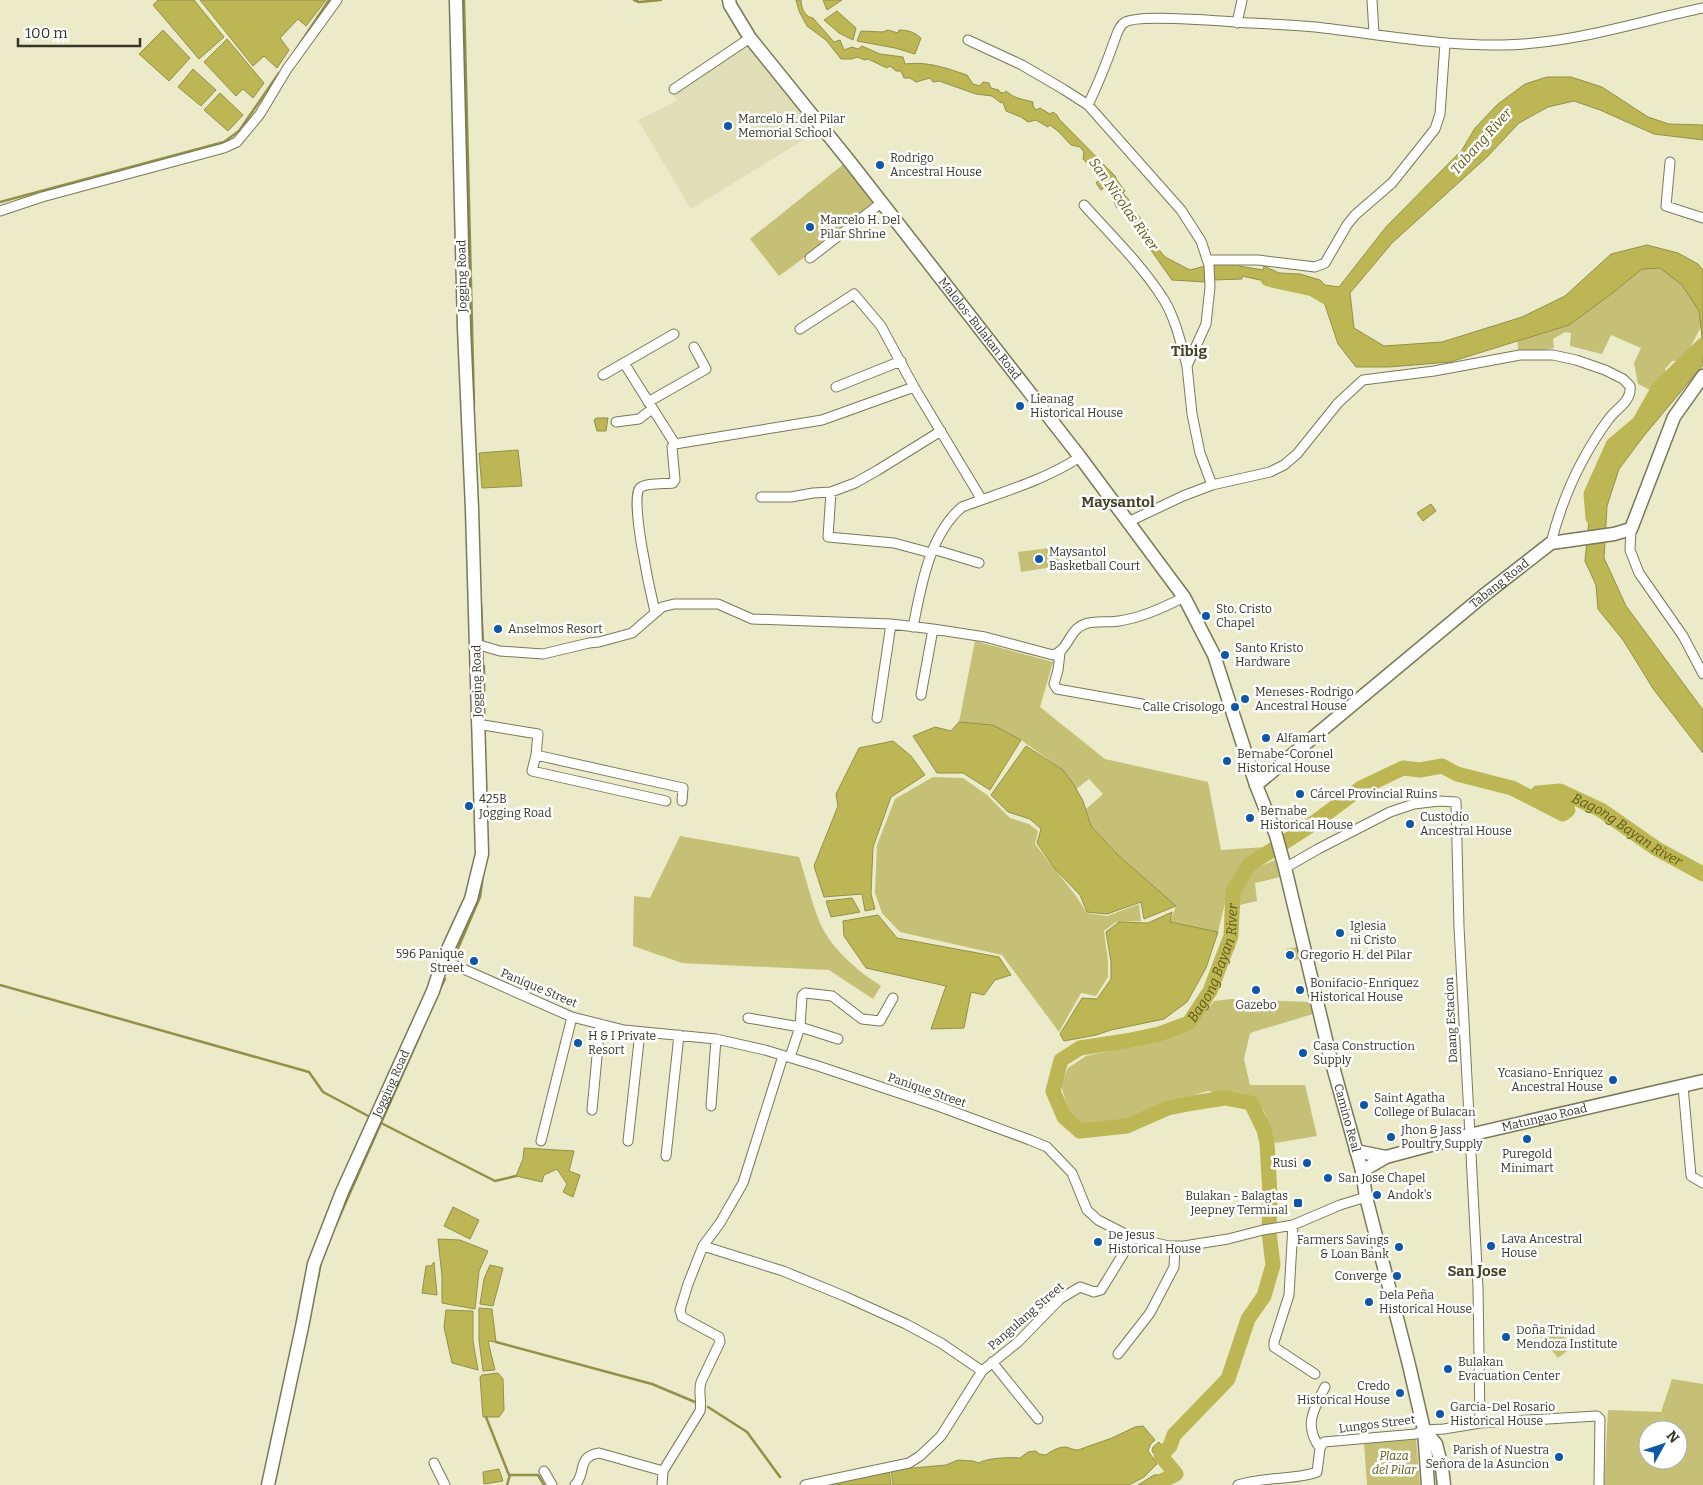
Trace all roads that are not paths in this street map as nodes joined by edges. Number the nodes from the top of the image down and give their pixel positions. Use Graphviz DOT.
graph roads {
  1 [pos="337,0"];
  2 [pos="456,0"];
  3 [pos="729,0"];
  4 [pos="1242,0"];
  5 [pos="1372,0"];
  6 [pos="1703,8"];
  7 [pos="1237,22"];
  8 [pos="1374,34"];
  9 [pos="750,38"];
  10 [pos="968,40"];
  11 [pos="1445,43"];
  12 [pos="674,89"];
  13 [pos="1088,106"];
  14 [pos="1670,162"];
  15 [pos="882,203"];
  16 [pos="1084,205"];
  17 [pos="0,210"];
  18 [pos="1703,218"];
  19 [pos="810,258"];
  20 [pos="1208,262"];
  21 [pos="800,329"];
  22 [pos="674,334"];
  23 [pos="694,347"];
  24 [pos="901,361"];
  25 [pos="624,362"];
  26 [pos="1187,366"];
  27 [pos="603,375"];
  28 [pos="1703,376"];
  29 [pos="836,387"];
  30 [pos="914,387"];
  31 [pos="650,406"];
  32 [pos="616,422"];
  33 [pos="941,432"];
  34 [pos="675,444"];
  35 [pos="1080,457"];
  36 [pos="1212,485"];
  37 [pos="831,492"];
  38 [pos="761,497"];
  39 [pos="982,500"];
  40 [pos="1128,522"];
  41 [pos="1631,529"];
  42 [pos="1552,543"];
  43 [pos="932,551"];
  44 [pos="979,563"];
  45 [pos="1184,597"];
  46 [pos="654,612"];
  47 [pos="891,624"];
  48 [pos="912,627"];
  49 [pos="933,629"];
  50 [pos="476,644"];
  51 [pos="1060,653"];
  52 [pos="1703,674"];
  53 [pos="921,695"];
  54 [pos="1142,704"];
  55 [pos="878,718"];
  56 [pos="477,724"];
  57 [pos="536,754"];
  58 [pos="1256,785"];
  59 [pos="666,801"];
  60 [pos="682,801"];
  61 [pos="1276,835"];
  62 [pos="1284,862"];
  63 [pos="443,960"];
  64 [pos="892,998"];
  65 [pos="572,1017"];
  66 [pos="748,1018"];
  67 [pos="600,1024"];
  68 [pos="800,1027"];
  69 [pos="640,1032"];
  70 [pos="680,1035"];
  71 [pos="716,1039"];
  72 [pos="838,1039"];
  73 [pos="786,1057"];
  74 [pos="1703,1081"];
  75 [pos="1683,1086"];
  76 [pos="711,1106"];
  77 [pos="592,1110"];
  78 [pos="1469,1135"];
  79 [pos="541,1141"];
  80 [pos="628,1141"];
  81 [pos="1356,1151"];
  82 [pos="666,1156"];
  83 [pos="1386,1157"];
  84 [pos="1362,1171"];
  85 [pos="1703,1182"];
  86 [pos="1366,1197"];
  87 [pos="1293,1224"];
  88 [pos="1133,1238"];
  89 [pos="703,1246"];
  90 [pos="1175,1246"];
  91 [pos="1118,1354"];
  92 [pos="992,1362"];
  93 [pos="982,1370"];
  94 [pos="1315,1374"];
  95 [pos="1325,1388"];
  96 [pos="1038,1419"];
  97 [pos="1480,1423"];
  98 [pos="1424,1430"];
  99 [pos="1320,1448"];
  100 [pos="434,1463"];
  101 [pos="544,1471"];
  102 [pos="664,1471"];
  103 [pos="1443,1483"];
  104 [pos="1428,1484"];
  105 [pos="268,1485"];
  106 [pos="445,1485"];
  107 [pos="552,1485"];
  108 [pos="575,1485"];
  109 [pos="662,1485"];
  110 [pos="805,1485"];
  111 [pos="1238,1485"];
  112 [pos="1598,1485"];
  1 -- 17 [label="street"];
  2 -- 50 [label="main road, Jogging Road"];
  3 -- 9 [label="main road, Malolos-Bulakan Road"];
  4 -- 7 [label="street"];
  5 -- 8 [label="street"];
  6 -- 11 [label="street"];
  7 -- 8 [label="street"];
  7 -- 13 [label="street"];
  8 -- 11 [label="street"];
  9 -- 12 [label="street"];
  9 -- 15 [label="main road, Malolos-Bulakan Road"];
  10 -- 13 [label="street"];
  11 -- 20 [label="street"];
  13 -- 20 [label="street"];
  14 -- 18 [label="street"];
  15 -- 19 [label="street"];
  15 -- 35 [label="main road, Malolos-Bulakan Road"];
  16 -- 26 [label="street"];
  20 -- 26 [label="street"];
  21 -- 24 [label="street"];
  22 -- 25 [label="street"];
  23 -- 31 [label="street"];
  24 -- 29 [label="street"];
  24 -- 30 [label="street"];
  25 -- 27 [label="street"];
  25 -- 31 [label="street"];
  26 -- 36 [label="street"];
  28 -- 41 [label="main road"];
  30 -- 33 [label="street"];
  30 -- 34 [label="street"];
  31 -- 32 [label="street"];
  31 -- 34 [label="street"];
  33 -- 37 [label="street"];
  33 -- 39 [label="street"];
  34 -- 46 [label="street"];
  35 -- 39 [label="street"];
  35 -- 40 [label="main road, Malolos-Bulakan Road"];
  36 -- 40 [label="street"];
  36 -- 42 [label="street"];
  37 -- 38 [label="street"];
  37 -- 43 [label="street"];
  39 -- 43 [label="street"];
  40 -- 45 [label="main road, Malolos-Bulakan Road"];
  41 -- 42 [label="main road, Tabang Road"];
  41 -- 52 [label="street"];
  42 -- 58 [label="main road, Tabang Road"];
  43 -- 44 [label="street"];
  43 -- 48 [label="street"];
  45 -- 51 [label="street"];
  45 -- 58 [label="main road, Malolos-Bulakan Road"];
  46 -- 47 [label="street"];
  46 -- 50 [label="street"];
  47 -- 48 [label="street"];
  47 -- 55 [label="street"];
  48 -- 49 [label="street"];
  49 -- 51 [label="street"];
  49 -- 53 [label="street"];
  50 -- 56 [label="main road, Jogging Road"];
  51 -- 54 [label="street"];
  56 -- 57 [label="street"];
  56 -- 63 [label="main road, Jogging Road"];
  57 -- 59 [label="street"];
  57 -- 60 [label="street"];
  58 -- 61 [label="main road, Malolos-Bulakan Road"];
  61 -- 62 [label="main road, Camino Real"];
  62 -- 78 [label="street, Daang Estacion"];
  62 -- 81 [label="main road, Camino Real"];
  63 -- 65 [label="street, Panique Street"];
  63 -- 105 [label="main road, Jogging Road"];
  64 -- 68 [label="street"];
  65 -- 67 [label="street, Panique Street"];
  65 -- 79 [label="street"];
  66 -- 68 [label="street"];
  67 -- 69 [label="street, Panique Street"];
  67 -- 77 [label="street"];
  68 -- 72 [label="street"];
  68 -- 73 [label="street"];
  69 -- 70 [label="street, Panique Street"];
  69 -- 80 [label="street"];
  70 -- 71 [label="street, Panique Street"];
  70 -- 82 [label="street"];
  71 -- 73 [label="street, Panique Street"];
  71 -- 76 [label="street"];
  73 -- 88 [label="street, Panique Street"];
  73 -- 89 [label="street"];
  74 -- 75 [label="main road, Matungao Road"];
  75 -- 78 [label="main road, Matungao Road"];
  75 -- 85 [label="street"];
  78 -- 83 [label="main road, Matungao Road"];
  78 -- 97 [label="street, Daang Estacion"];
  81 -- 83 [label="main road, Matungao Road"];
  81 -- 84 [label="main road, Camino Real"];
  83 -- 84 [label="main road, Matungao Road"];
  84 -- 86 [label="main road, Camino Real"];
  86 -- 87 [label="street, Panique Street"];
  86 -- 98 [label="main road, Camino Real"];
  87 -- 90 [label="street, Panique Street"];
  87 -- 94 [label="street"];
  88 -- 90 [label="street, Panique Street"];
  88 -- 92 [label="street, Pangulang Street"];
  89 -- 93 [label="street"];
  89 -- 102 [label="street"];
  90 -- 91 [label="street"];
  92 -- 93 [label="street, Pangulang Street"];
  92 -- 96 [label="street"];
  93 -- 110 [label="street, Pangulang Street"];
  95 -- 99 [label="street"];
  97 -- 98 [label="street, Lungos Street"];
  97 -- 112 [label="street, Lungos Street"];
  98 -- 99 [label="street, Lungos Street"];
  98 -- 103 [label="main road, Camino Real"];
  98 -- 104 [label="main road, Camino Real"];
  99 -- 111 [label="street"];
  100 -- 106 [label="street"];
  101 -- 107 [label="street"];
  102 -- 108 [label="street"];
  102 -- 109 [label="street"];
  103 -- 104 [label="main road"];
}
